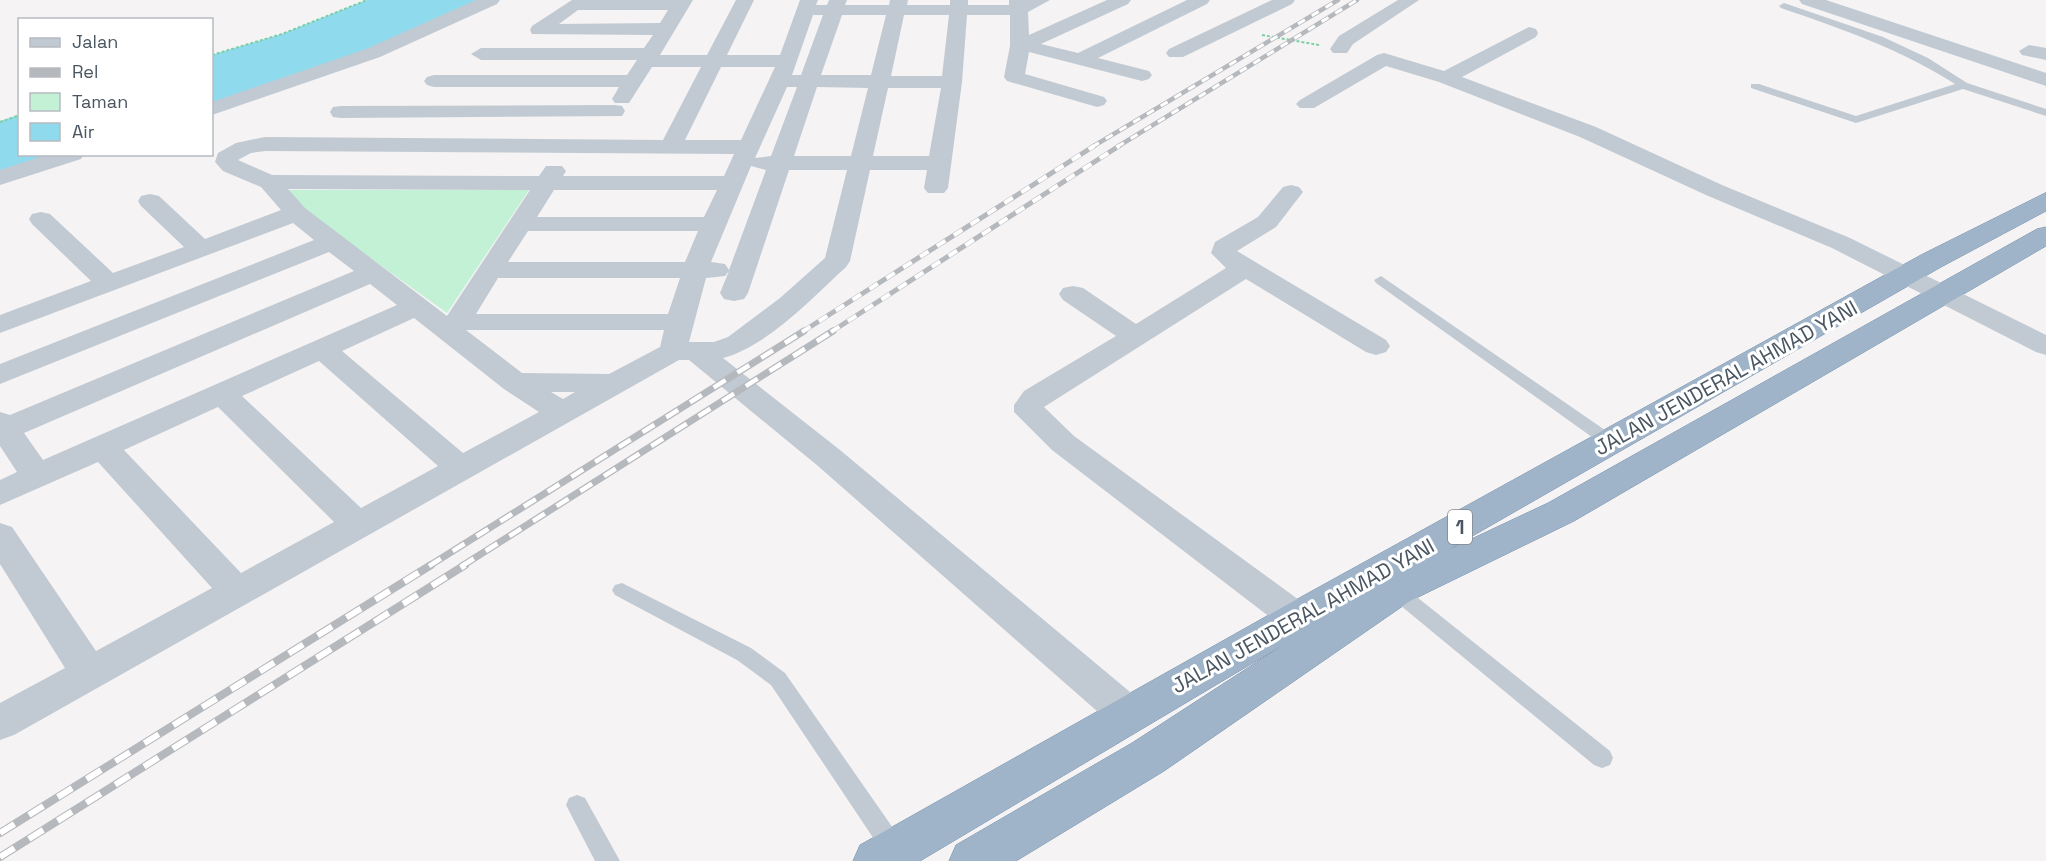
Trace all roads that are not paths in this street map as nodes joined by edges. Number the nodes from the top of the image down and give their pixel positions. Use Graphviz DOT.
graph roads {
  1 [pos="491,0"];
  2 [pos="746,0"];
  3 [pos="1041,0"];
  4 [pos="1201,0"];
  5 [pos="1286,0"];
  6 [pos="1410,0"];
  7 [pos="1808,0"];
  8 [pos="622,2"];
  9 [pos="683,2"];
  10 [pos="1135,2"];
  11 [pos="807,5"];
  12 [pos="837,5"];
  13 [pos="898,5"];
  14 [pos="958,5"];
  15 [pos="1018,5"];
  16 [pos="1784,6"];
  17 [pos="1172,13"];
  18 [pos="1229,28"];
  19 [pos="667,29"];
  20 [pos="1529,33"];
  21 [pos="1022,46"];
  22 [pos="1340,49"];
  23 [pos="1176,53"];
  24 [pos="481,54"];
  25 [pos="649,58"];
  26 [pos="1078,60"];
  27 [pos="714,61"];
  28 [pos="782,71"];
  29 [pos="1142,75"];
  30 [pos="1446,78"];
  31 [pos="2046,80"];
  32 [pos="434,81"];
  33 [pos="633,81"];
  34 [pos="807,81"];
  35 [pos="460,82"];
  36 [pos="881,82"];
  37 [pos="952,82"];
  38 [pos="1963,85"];
  39 [pos="1755,86"];
  40 [pos="1097,101"];
  41 [pos="1306,104"];
  42 [pos="213,109"];
  43 [pos="614,111"];
  44 [pos="341,112"];
  45 [pos="433,112"];
  46 [pos="2046,113"];
  47 [pos="583,146"];
  48 [pos="671,146"];
  49 [pos="67,156"];
  50 [pos="861,162"];
  51 [pos="780,163"];
  52 [pos="940,163"];
  53 [pos="742,165"];
  54 [pos="0,178"];
  55 [pos="269,182"];
  56 [pos="546,183"];
  57 [pos="936,188"];
  58 [pos="1291,192"];
  59 [pos="150,201"];
  60 [pos="2046,201"];
  61 [pos="296,213"];
  62 [pos="41,219"];
  63 [pos="519,224"];
  64 [pos="715,224"];
  65 [pos="2046,235"];
  66 [pos="332,242"];
  67 [pos="201,249"];
  68 [pos="1248,269"];
  69 [pos="492,270"];
  70 [pos="697,270"];
  71 [pos="373,273"];
  72 [pos="1907,276"];
  73 [pos="1381,280"];
  74 [pos="108,284"];
  75 [pos="1073,294"];
  76 [pos="1941,295"];
  77 [pos="417,306"];
  78 [pos="2,321"];
  79 [pos="454,327"];
  80 [pos="1135,336"];
  81 [pos="683,342"];
  82 [pos="1376,346"];
  83 [pos="2046,346"];
  84 [pos="321,348"];
  85 [pos="0,375"];
  86 [pos="515,382"];
  87 [pos="618,382"];
  88 [pos="221,393"];
  89 [pos="561,412"];
  90 [pos="2,427"];
  91 [pos="1612,442"];
  92 [pos="103,447"];
  93 [pos="460,468"];
  94 [pos="37,476"];
  95 [pos="0,493"];
  96 [pos="358,525"];
  97 [pos="0,536"];
  98 [pos="622,590"];
  99 [pos="1396,591"];
  100 [pos="237,592"];
  101 [pos="1297,618"];
  102 [pos="90,673"];
  103 [pos="1128,714"];
  104 [pos="0,723"];
  105 [pos="1602,758"];
  106 [pos="577,806"];
  107 [pos="886,856"];
  108 [pos="992,856"];
  109 [pos="608,861"];
  1 -- 42 [label="street"];
  2 -- 27 [label="street"];
  3 -- 15 [label="street"];
  4 -- 17 [label="street"];
  5 -- 18 [label="street"];
  6 -- 22 [label="street"];
  7 -- 31 [label="street"];
  8 -- 9 [label="street"];
  8 -- 19 [label="street"];
  9 -- 19 [label="street"];
  10 -- 17 [label="street"];
  10 -- 21 [label="street"];
  11 -- 12 [label="street"];
  11 -- 28 [label="street"];
  12 -- 13 [label="street"];
  12 -- 34 [label="street"];
  13 -- 14 [label="street"];
  13 -- 36 [label="street"];
  14 -- 15 [label="street"];
  14 -- 37 [label="street"];
  15 -- 21 [label="street"];
  16 -- 38 [label="lane"];
  17 -- 18 [label="street"];
  17 -- 26 [label="street"];
  18 -- 23 [label="street"];
  19 -- 25 [label="street"];
  20 -- 30 [label="street"];
  21 -- 26 [label="street"];
  21 -- 40 [label="street"];
  24 -- 25 [label="street"];
  25 -- 27 [label="street"];
  25 -- 33 [label="street"];
  26 -- 29 [label="street"];
  27 -- 28 [label="street"];
  27 -- 48 [label="street"];
  28 -- 34 [label="street"];
  28 -- 53 [label="street"];
  30 -- 41 [label="street"];
  30 -- 72 [label="street"];
  32 -- 35 [label="street"];
  33 -- 35 [label="street"];
  33 -- 43 [label="street"];
  34 -- 36 [label="street"];
  34 -- 51 [label="street"];
  35 -- 45 [label="street"];
  36 -- 37 [label="street"];
  36 -- 50 [label="street"];
  37 -- 52 [label="street"];
  38 -- 39 [label="lane"];
  38 -- 46 [label="lane"];
  43 -- 45 [label="street"];
  43 -- 47 [label="street"];
  44 -- 45 [label="street"];
  47 -- 48 [label="street"];
  47 -- 55 [label="street"];
  47 -- 56 [label="street"];
  48 -- 53 [label="street"];
  49 -- 54 [label="street"];
  50 -- 51 [label="street"];
  50 -- 52 [label="street"];
  50 -- 81 [label="street"];
  51 -- 53 [label="street"];
  51 -- 70 [label="street"];
  52 -- 57 [label="street"];
  53 -- 56 [label="street"];
  53 -- 64 [label="street"];
  55 -- 56 [label="street"];
  55 -- 61 [label="street"];
  56 -- 63 [label="street"];
  58 -- 68 [label="street"];
  59 -- 67 [label="street"];
  60 -- 72 [label="highway, JALAN JENDERAL AHMAD YANI / 1"];
  61 -- 66 [label="street"];
  61 -- 67 [label="street"];
  62 -- 74 [label="street"];
  63 -- 64 [label="street"];
  63 -- 69 [label="street"];
  64 -- 70 [label="street"];
  65 -- 76 [label="highway, JALAN JENDERAL AHMAD YANI / 1"];
  66 -- 71 [label="street"];
  66 -- 85 [label="street"];
  67 -- 74 [label="street"];
  68 -- 80 [label="street"];
  68 -- 82 [label="street"];
  69 -- 70 [label="street"];
  69 -- 79 [label="street"];
  70 -- 81 [label="street"];
  71 -- 77 [label="street"];
  71 -- 90 [label="street"];
  72 -- 76 [label="street"];
  72 -- 91 [label="highway, JALAN JENDERAL AHMAD YANI / 1"];
  73 -- 91 [label="lane"];
  74 -- 78 [label="street"];
  75 -- 80 [label="street"];
  76 -- 83 [label="street"];
  76 -- 99 [label="highway, JALAN JENDERAL AHMAD YANI / 1"];
  77 -- 79 [label="street"];
  77 -- 84 [label="street"];
  79 -- 81 [label="street"];
  79 -- 86 [label="street"];
  80 -- 101 [label="street"];
  81 -- 87 [label="street"];
  81 -- 103 [label="street"];
  84 -- 88 [label="street"];
  84 -- 93 [label="street"];
  86 -- 87 [label="street"];
  86 -- 89 [label="street"];
  87 -- 89 [label="street"];
  88 -- 92 [label="street"];
  88 -- 96 [label="street"];
  89 -- 93 [label="street"];
  90 -- 94 [label="street"];
  91 -- 101 [label="highway, JALAN JENDERAL AHMAD YANI / 1"];
  92 -- 94 [label="street"];
  92 -- 100 [label="street"];
  93 -- 96 [label="street"];
  94 -- 95 [label="street"];
  96 -- 100 [label="street"];
  97 -- 102 [label="street"];
  98 -- 107 [label="lane"];
  99 -- 105 [label="lane"];
  99 -- 108 [label="highway, JALAN JENDERAL AHMAD YANI / 1"];
  100 -- 102 [label="street"];
  101 -- 103 [label="highway, JALAN JENDERAL AHMAD YANI / 1"];
  102 -- 104 [label="street"];
  103 -- 107 [label="highway, JALAN JENDERAL AHMAD YANI / 1"];
  106 -- 109 [label="lane"];
}
